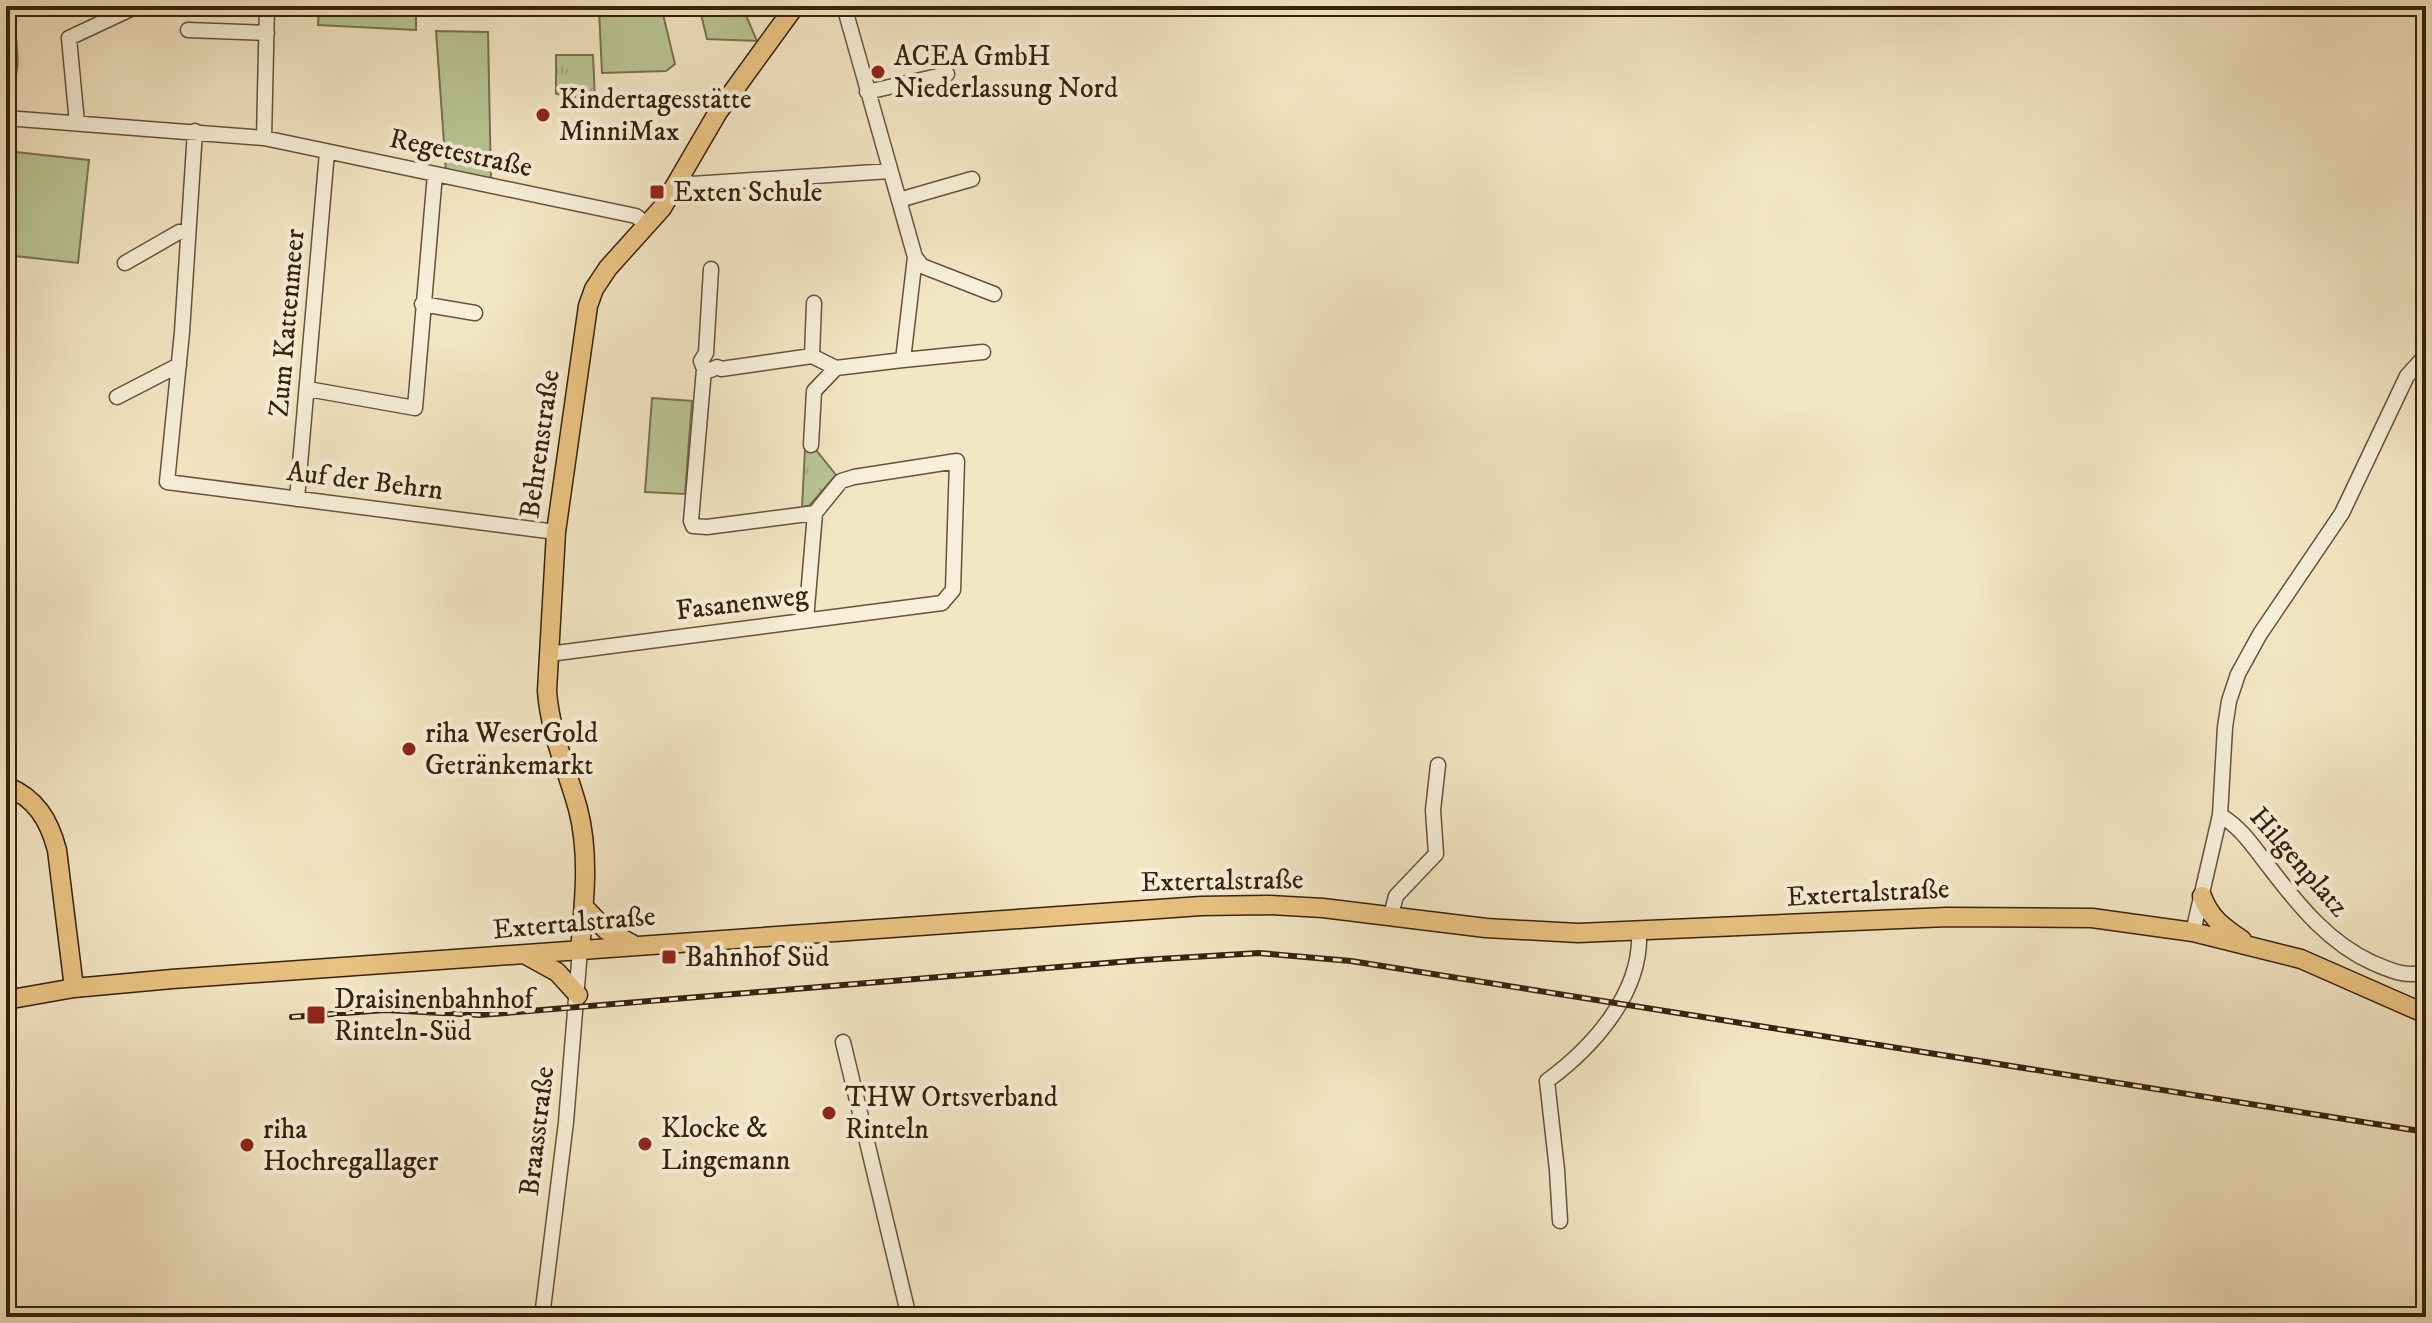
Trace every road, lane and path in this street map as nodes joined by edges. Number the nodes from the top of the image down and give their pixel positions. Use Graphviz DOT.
graph roads {
  1 [pos="267,6"];
  2 [pos="795,6"];
  3 [pos="844,6"];
  4 [pos="135,7"];
  5 [pos="188,30"];
  6 [pos="267,33"];
  7 [pos="947,74"];
  8 [pos="867,92"];
  9 [pos="6,118"];
  10 [pos="77,123"];
  11 [pos="195,131"];
  12 [pos="264,138"];
  13 [pos="327,152"];
  14 [pos="890,171"];
  15 [pos="435,174"];
  16 [pos="681,179"];
  17 [pos="972,179"];
  18 [pos="899,200"];
  19 [pos="646,224"];
  20 [pos="188,233"];
  21 [pos="915,257"];
  22 [pos="125,263"];
  23 [pos="711,269"];
  24 [pos="994,294"];
  25 [pos="814,303"];
  26 [pos="422,304"];
  27 [pos="475,313"];
  28 [pos="983,352"];
  29 [pos="2426,355"];
  30 [pos="812,356"];
  31 [pos="903,360"];
  32 [pos="179,365"];
  33 [pos="836,368"];
  34 [pos="704,369"];
  35 [pos="308,389"];
  36 [pos="117,397"];
  37 [pos="811,445"];
  38 [pos="297,499"];
  39 [pos="815,513"];
  40 [pos="556,532"];
  41 [pos="806,620"];
  42 [pos="549,654"];
  43 [pos="1438,765"];
  44 [pos="6,786"];
  45 [pos="2220,815"];
  46 [pos="2202,896"];
  47 [pos="584,907"];
  48 [pos="1391,915"];
  49 [pos="1639,932"];
  50 [pos="2193,932"];
  51 [pos="2247,944"];
  52 [pos="635,945"];
  53 [pos="580,950"];
  54 [pos="525,955"];
  55 [pos="2426,973"];
  56 [pos="74,988"];
  57 [pos="578,995"];
  58 [pos="6,1000"];
  59 [pos="2426,1014"];
  60 [pos="843,1042"];
  61 [pos="1560,1221"];
  62 [pos="542,1317"];
  63 [pos="909,1317"];
  1 -- 6 [label="street"];
  2 -- 16 [label="main road, Behrenstraße"];
  3 -- 8 [label="street"];
  4 -- 10 [label="street"];
  5 -- 6 [label="street"];
  6 -- 12 [label="street"];
  7 -- 8 [label="street"];
  8 -- 14 [label="street"];
  9 -- 10 [label="street, Regetestraße"];
  10 -- 11 [label="street, Regetestraße"];
  11 -- 12 [label="street, Regetestraße"];
  11 -- 20 [label="street"];
  12 -- 13 [label="street, Regetestraße"];
  13 -- 15 [label="street, Regetestraße"];
  13 -- 35 [label="street, Zum Kattenmeer"];
  14 -- 16 [label="street"];
  14 -- 18 [label="street"];
  15 -- 19 [label="street, Regetestraße"];
  15 -- 26 [label="street"];
  16 -- 19 [label="main road, Behrenstraße"];
  17 -- 18 [label="street"];
  18 -- 21 [label="street"];
  19 -- 40 [label="main road, Behrenstraße"];
  20 -- 22 [label="street"];
  20 -- 32 [label="street"];
  21 -- 24 [label="street"];
  21 -- 31 [label="street"];
  23 -- 34 [label="street"];
  25 -- 30 [label="street"];
  26 -- 27 [label="street"];
  26 -- 35 [label="street"];
  28 -- 31 [label="street"];
  29 -- 45 [label="street"];
  30 -- 33 [label="street"];
  30 -- 34 [label="street"];
  31 -- 33 [label="street"];
  32 -- 36 [label="street"];
  32 -- 38 [label="street, Auf der Behrn"];
  33 -- 37 [label="street"];
  34 -- 39 [label="street"];
  35 -- 38 [label="street, Zum Kattenmeer"];
  38 -- 40 [label="street, Auf der Behrn"];
  39 -- 41 [label="street"];
  39 -- 41 [label="street, Fasanenweg"];
  40 -- 42 [label="main road, Behrenstraße"];
  41 -- 42 [label="street, Fasanenweg"];
  42 -- 47 [label="main road, Behrenstraße"];
  43 -- 48 [label="street"];
  44 -- 56 [label="main road"];
  45 -- 46 [label="street"];
  45 -- 55 [label="street, Hilgenplatz"];
  46 -- 50 [label="street"];
  46 -- 51 [label="main road"];
  47 -- 52 [label="main road"];
  47 -- 53 [label="main road, Behrenstraße"];
  48 -- 49 [label="main road, Extertalstraße"];
  48 -- 52 [label="main road, Extertalstraße"];
  49 -- 50 [label="main road, Extertalstraße"];
  49 -- 61 [label="street"];
  50 -- 51 [label="main road, Extertalstraße"];
  51 -- 59 [label="main road, Extertalstraße"];
  52 -- 53 [label="main road, Extertalstraße"];
  53 -- 54 [label="main road, Extertalstraße"];
  53 -- 57 [label="street, Braasstraße"];
  54 -- 56 [label="main road, Extertalstraße"];
  54 -- 57 [label="main road"];
  56 -- 58 [label="main road, Extertalstraße"];
  57 -- 62 [label="street, Braasstraße"];
  60 -- 63 [label="street"];
}
